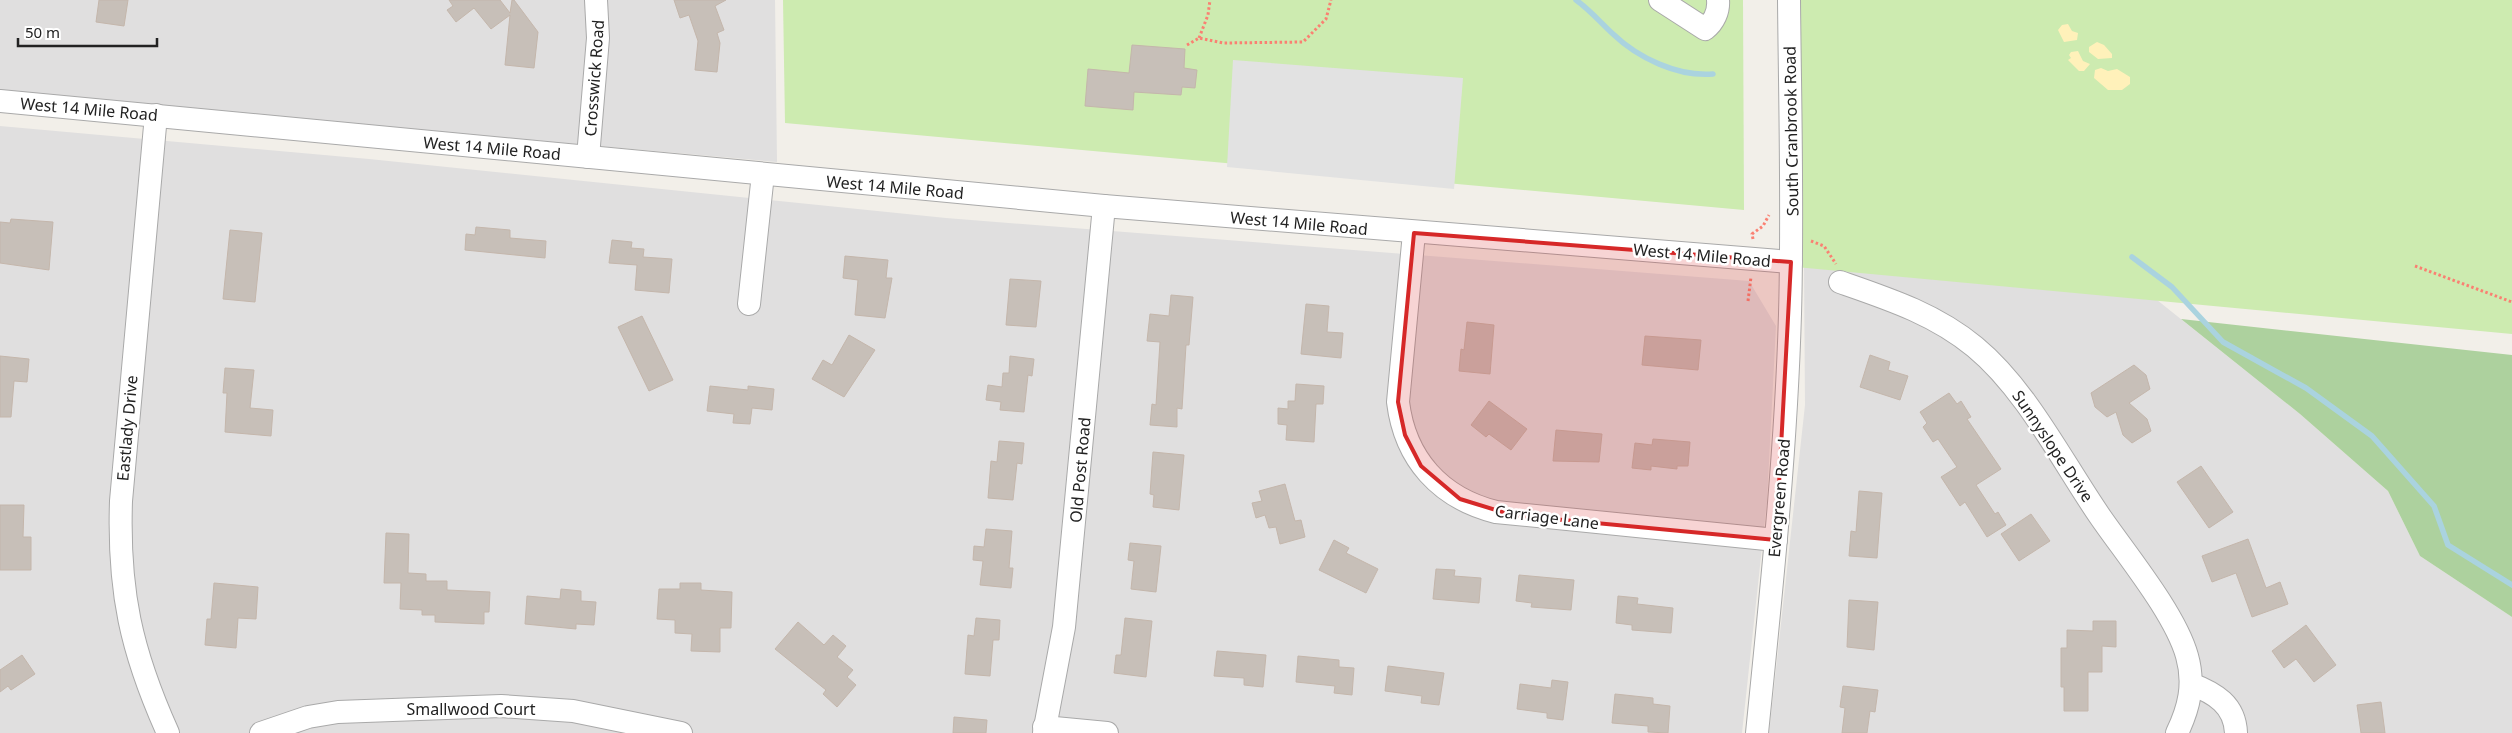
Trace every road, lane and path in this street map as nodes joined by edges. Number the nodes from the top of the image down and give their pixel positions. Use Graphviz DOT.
graph roads {
  1 [pos="596,0"];
  2 [pos="1210,0"];
  3 [pos="1331,0"];
  4 [pos="1660,0"];
  5 [pos="1718,0"];
  6 [pos="1789,0"];
  7 [pos="1199,38"];
  8 [pos="1187,45"];
  9 [pos="0,101"];
  10 [pos="156,115"];
  11 [pos="588,157"];
  12 [pos="763,174"];
  13 [pos="1104,206"];
  14 [pos="1414,233"];
  15 [pos="1792,237"];
  16 [pos="1791,262"];
  17 [pos="2415,266"];
  18 [pos="1840,282"];
  19 [pos="1751,285"];
  20 [pos="1748,301"];
  21 [pos="2512,302"];
  22 [pos="749,304"];
  23 [pos="1776,540"];
  24 [pos="2192,684"];
  25 [pos="2180,726"];
  26 [pos="1044,730"];
  27 [pos="168,733"];
  28 [pos="261,733"];
  29 [pos="681,733"];
  30 [pos="1107,733"];
  31 [pos="1757,733"];
  32 [pos="2236,733"];
  1 -- 11 [label="street, Crosswick Road"];
  2 -- 7 [label="path"];
  3 -- 7 [label="path"];
  4 -- 5 [label="street"];
  6 -- 15 [label="street, South Cranbrook Road"];
  7 -- 8 [label="path"];
  9 -- 10 [label="street, West 14 Mile Road"];
  10 -- 11 [label="street, West 14 Mile Road"];
  10 -- 27 [label="street, Eastlady Drive"];
  11 -- 12 [label="street, West 14 Mile Road"];
  12 -- 13 [label="street, West 14 Mile Road"];
  12 -- 22 [label="street"];
  13 -- 14 [label="street, West 14 Mile Road"];
  13 -- 26 [label="street, Old Post Road"];
  14 -- 16 [label="street, West 14 Mile Road"];
  14 -- 23 [label="street, Carriage Lane"];
  15 -- 16 [label="street, South Cranbrook Road"];
  15 -- 18 [label="path"];
  16 -- 23 [label="street, Evergreen Road"];
  17 -- 21 [label="path"];
  18 -- 24 [label="street, Sunnyslope Drive"];
  19 -- 20 [label="path"];
  23 -- 31 [label="street, Evergreen Road"];
  24 -- 25 [label="street, Sunnyslope Drive"];
  24 -- 32 [label="street"];
  26 -- 30 [label="street"];
  28 -- 29 [label="street, Smallwood Court"];
}
